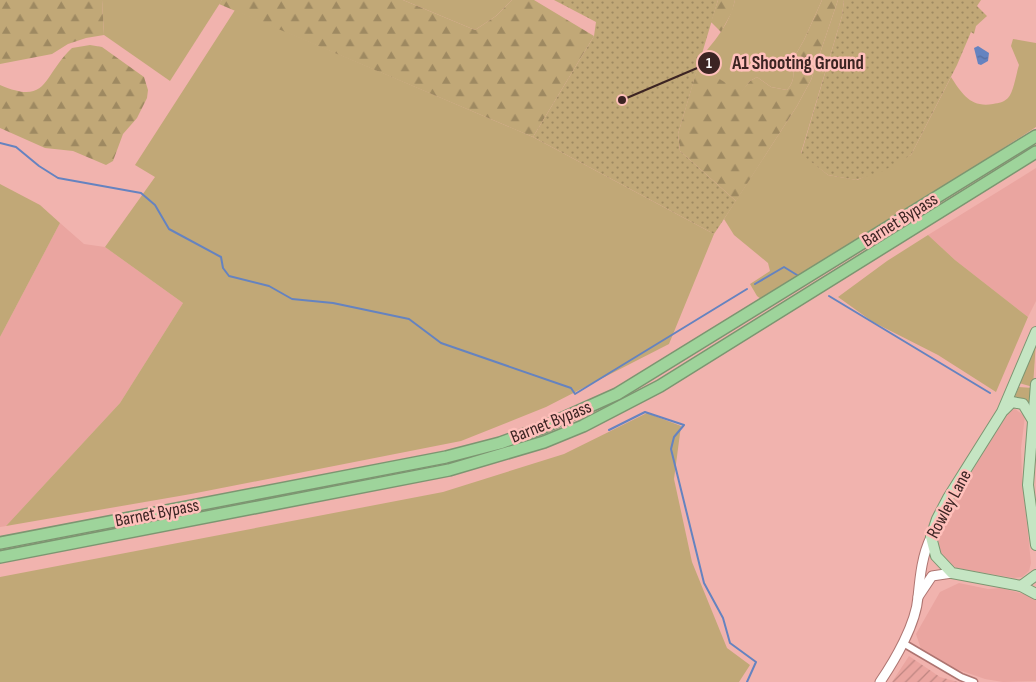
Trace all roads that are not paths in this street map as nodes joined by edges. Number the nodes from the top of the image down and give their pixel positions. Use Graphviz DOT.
graph roads {
  1 [pos="1036,136"];
  2 [pos="1036,152"];
  3 [pos="1036,332"];
  4 [pos="1036,384"];
  5 [pos="1002,412"];
  6 [pos="1032,420"];
  7 [pos="931,537"];
  8 [pos="0,543"];
  9 [pos="1036,545"];
  10 [pos="0,557"];
  11 [pos="952,573"];
  12 [pos="1036,575"];
  13 [pos="1021,586"];
  14 [pos="1036,594"];
  15 [pos="918,597"];
  16 [pos="903,643"];
  17 [pos="880,682"];
  18 [pos="974,682"];
  1 -- 8 [label="highway, Barnet Bypass"];
  2 -- 10 [label="highway, Barnet Bypass"];
  3 -- 5 [label="main road, Rowley Lane"];
  4 -- 6 [label="main road"];
  5 -- 6 [label="main road"];
  5 -- 7 [label="main road, Rowley Lane"];
  6 -- 9 [label="main road"];
  7 -- 11 [label="main road"];
  7 -- 15 [label="street, Rowley Lane"];
  11 -- 13 [label="main road"];
  11 -- 15 [label="street"];
  12 -- 13 [label="main road"];
  13 -- 14 [label="main road"];
  15 -- 16 [label="street, Rowley Lane"];
  16 -- 17 [label="street, Rowley Lane"];
  16 -- 18 [label="street"];
}
